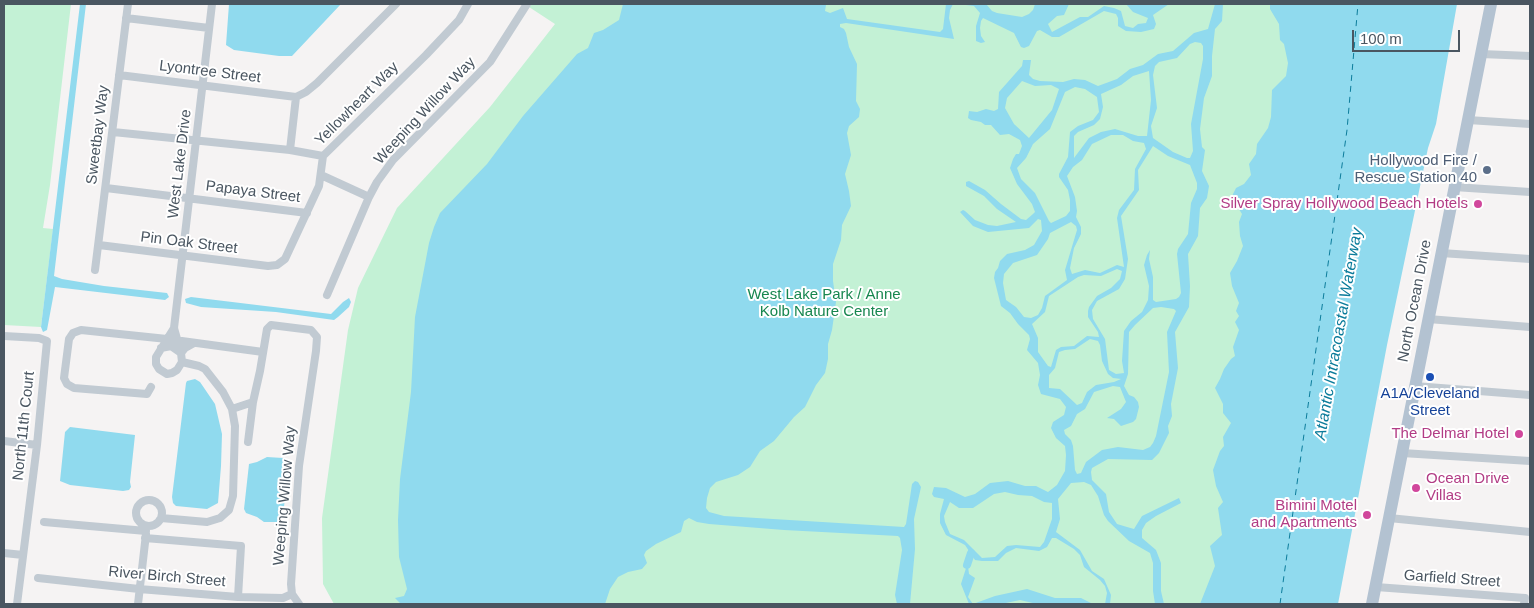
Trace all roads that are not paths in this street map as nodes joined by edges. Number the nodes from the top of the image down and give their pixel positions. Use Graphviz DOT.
graph roads {
  1 [pos="128,4"];
  2 [pos="212,4"];
  3 [pos="396,4"];
  4 [pos="468,4"];
  5 [pos="527,4"];
  6 [pos="1491,4"];
  7 [pos="126,18"];
  8 [pos="210,28"];
  9 [pos="1481,54"];
  10 [pos="1530,56"];
  11 [pos="120,75"];
  12 [pos="202,84"];
  13 [pos="296,97"];
  14 [pos="1468,120"];
  15 [pos="1530,124"];
  16 [pos="113,132"];
  17 [pos="196,141"];
  18 [pos="290,150"];
  19 [pos="323,156"];
  20 [pos="321,175"];
  21 [pos="1454,187"];
  22 [pos="106,188"];
  23 [pos="1530,192"];
  24 [pos="369,198"];
  25 [pos="190,199"];
  26 [pos="307,213"];
  27 [pos="99,245"];
  28 [pos="1441,253"];
  29 [pos="183,256"];
  30 [pos="1530,259"];
  31 [pos="277,264"];
  32 [pos="95,270"];
  33 [pos="326,296"];
  34 [pos="1428,319"];
  35 [pos="1530,327"];
  36 [pos="174,328"];
  37 [pos="4,336"];
  38 [pos="148,337"];
  39 [pos="166,339"];
  40 [pos="178,340"];
  41 [pos="194,343"];
  42 [pos="159,351"];
  43 [pos="263,352"];
  44 [pos="182,358"];
  45 [pos="1415,386"];
  46 [pos="151,387"];
  47 [pos="1530,394"];
  48 [pos="252,402"];
  49 [pos="232,409"];
  50 [pos="4,441"];
  51 [pos="248,442"];
  52 [pos="37,445"];
  53 [pos="1402,453"];
  54 [pos="1530,462"];
  55 [pos="161,518"];
  56 [pos="1389,518"];
  57 [pos="44,522"];
  58 [pos="146,531"];
  59 [pos="1530,532"];
  60 [pos="4,553"];
  61 [pos="23,555"];
  62 [pos="38,578"];
  63 [pos="1376,587"];
  64 [pos="140,589"];
  65 [pos="292,594"];
  66 [pos="238,597"];
  67 [pos="283,601"];
  68 [pos="1525,601"];
  69 [pos="17,604"];
  70 [pos="138,604"];
  71 [pos="298,604"];
  72 [pos="1372,604"];
  1 -- 7 [label="street, Sweetbay Way"];
  2 -- 8 [label="street, West Lake Drive"];
  3 -- 13 [label="street"];
  4 -- 19 [label="street, Yellowheart Way"];
  5 -- 24 [label="street, Weeping Willow Way"];
  6 -- 9 [label="main road, North Ocean Drive"];
  7 -- 8 [label="street"];
  7 -- 11 [label="street, Sweetbay Way"];
  8 -- 12 [label="street, West Lake Drive"];
  9 -- 10 [label="street"];
  9 -- 14 [label="main road, North Ocean Drive"];
  11 -- 12 [label="street, Lyontree Street"];
  11 -- 16 [label="street, Sweetbay Way"];
  12 -- 13 [label="street, Lyontree Street"];
  12 -- 17 [label="street, West Lake Drive"];
  13 -- 18 [label="street"];
  14 -- 15 [label="street"];
  14 -- 21 [label="main road, North Ocean Drive"];
  16 -- 17 [label="street"];
  16 -- 22 [label="street, Sweetbay Way"];
  17 -- 18 [label="street"];
  17 -- 25 [label="street, West Lake Drive"];
  18 -- 19 [label="street"];
  19 -- 20 [label="street, Yellowheart Way"];
  20 -- 24 [label="street"];
  20 -- 26 [label="street, Yellowheart Way"];
  21 -- 23 [label="street"];
  21 -- 28 [label="main road, North Ocean Drive"];
  22 -- 25 [label="street, Papaya Street"];
  22 -- 27 [label="street, Sweetbay Way"];
  24 -- 33 [label="street, Weeping Willow Way"];
  25 -- 26 [label="street, Papaya Street"];
  25 -- 29 [label="street, West Lake Drive"];
  26 -- 31 [label="street, Yellowheart Way"];
  27 -- 29 [label="street, Pin Oak Street"];
  27 -- 32 [label="street, Sweetbay Way"];
  28 -- 30 [label="street"];
  28 -- 34 [label="main road, North Ocean Drive"];
  29 -- 31 [label="street, Pin Oak Street"];
  29 -- 36 [label="street, West Lake Drive"];
  34 -- 35 [label="street"];
  34 -- 45 [label="main road, North Ocean Drive"];
  36 -- 39 [label="street, West Lake Drive"];
  36 -- 40 [label="street, West Lake Drive"];
  37 -- 52 [label="street, North 11th Court"];
  38 -- 39 [label="street"];
  38 -- 42 [label="street"];
  38 -- 46 [label="street"];
  39 -- 40 [label="street"];
  39 -- 42 [label="street, West Lake Drive"];
  40 -- 41 [label="street"];
  40 -- 44 [label="street, West Lake Drive"];
  41 -- 43 [label="street"];
  41 -- 44 [label="street"];
  42 -- 44 [label="street"];
  42 -- 44 [label="street"];
  43 -- 48 [label="street"];
  43 -- 65 [label="street, Weeping Willow Way"];
  44 -- 49 [label="street"];
  45 -- 47 [label="street"];
  45 -- 53 [label="main road, North Ocean Drive"];
  48 -- 49 [label="street"];
  48 -- 51 [label="street"];
  49 -- 55 [label="street"];
  50 -- 52 [label="street"];
  52 -- 61 [label="street, North 11th Court"];
  53 -- 54 [label="street"];
  53 -- 56 [label="main road, North Ocean Drive"];
  55 -- 58 [label="street"];
  55 -- 58 [label="street"];
  56 -- 59 [label="street"];
  56 -- 63 [label="main road, North Ocean Drive"];
  57 -- 58 [label="street"];
  58 -- 64 [label="street"];
  58 -- 66 [label="street"];
  60 -- 61 [label="street"];
  61 -- 69 [label="street, North 11th Court"];
  62 -- 64 [label="street, River Birch Street"];
  63 -- 68 [label="street, Garfield Street"];
  63 -- 72 [label="main road, North Ocean Drive"];
  64 -- 66 [label="street, River Birch Street"];
  64 -- 70 [label="street"];
  65 -- 67 [label="street, River Birch Street"];
  65 -- 71 [label="street"];
  66 -- 67 [label="street, River Birch Street"];
}
